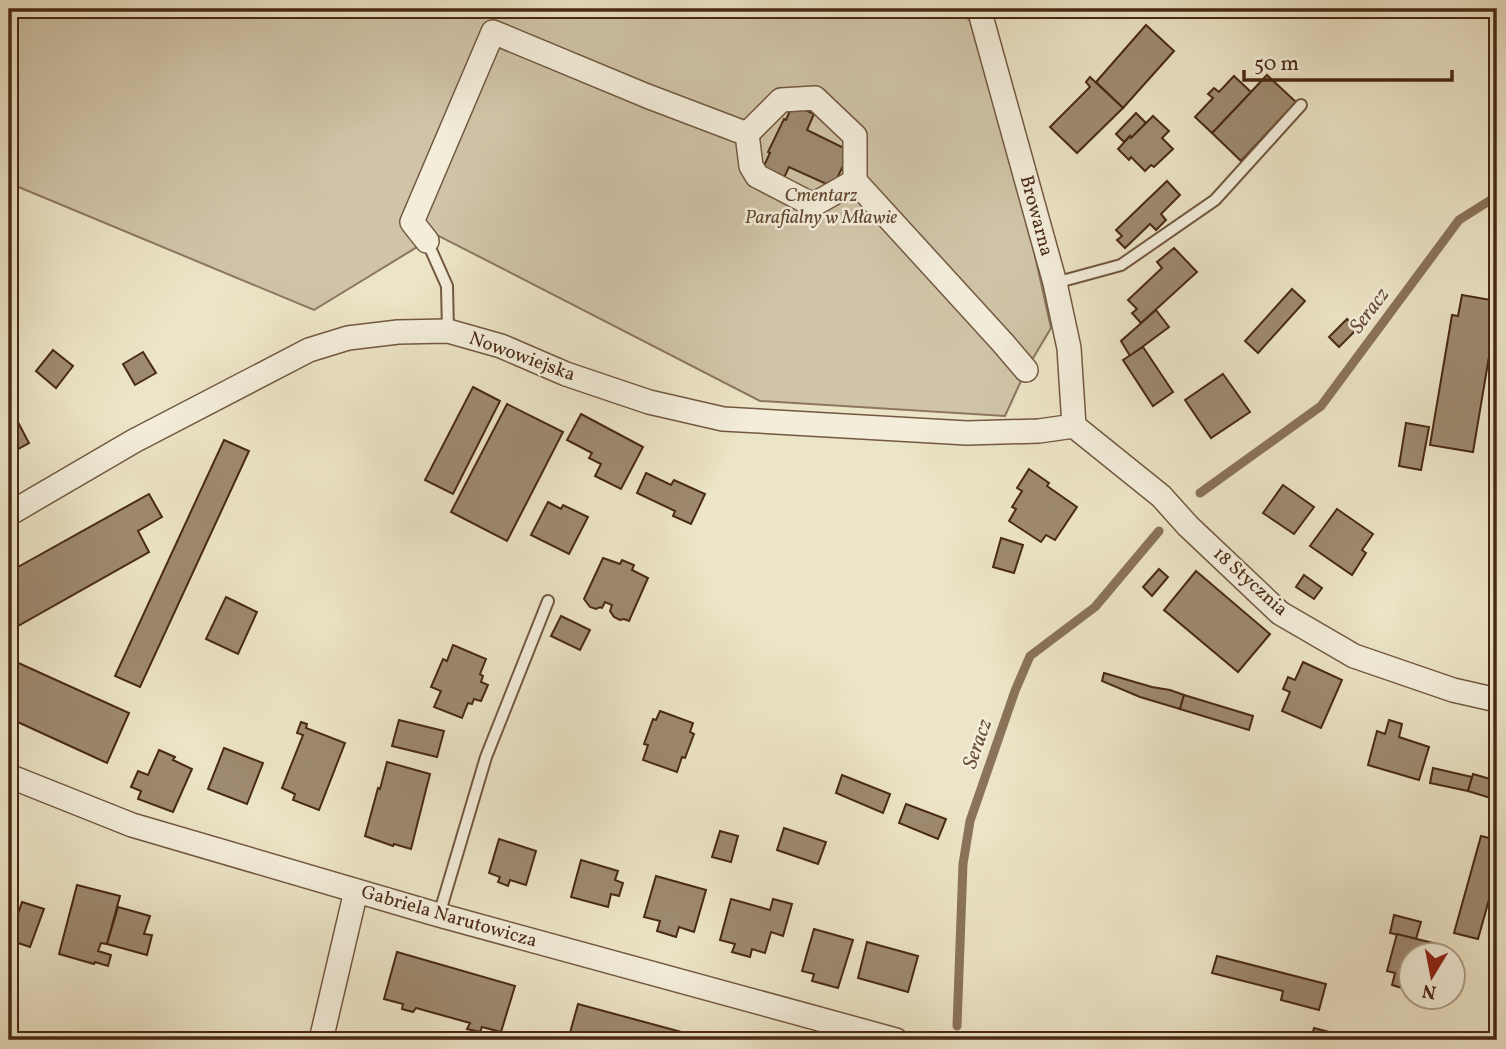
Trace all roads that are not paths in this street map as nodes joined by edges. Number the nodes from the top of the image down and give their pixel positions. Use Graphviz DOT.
graph roads {
  1 [pos="979,9"];
  2 [pos="1301,105"];
  3 [pos="747,134"];
  4 [pos="855,181"];
  5 [pos="427,242"];
  6 [pos="1055,283"];
  7 [pos="448,331"];
  8 [pos="1026,370"];
  9 [pos="1074,426"];
  10 [pos="9,514"];
  11 [pos="548,601"];
  12 [pos="1497,700"];
  13 [pos="9,776"];
  14 [pos="356,891"];
  15 [pos="439,915"];
  16 [pos="321,1040"];
  17 [pos="896,1040"];
  1 -- 6 [label="street, Browarna"];
  2 -- 6 [label="lane"];
  3 -- 4 [label="street"];
  3 -- 4 [label="street"];
  3 -- 5 [label="street"];
  4 -- 8 [label="street"];
  5 -- 7 [label="lane"];
  6 -- 9 [label="street, Browarna"];
  7 -- 9 [label="street, Nowowiejska"];
  7 -- 10 [label="street, Nowowiejska"];
  9 -- 12 [label="street, 18 Stycznia"];
  11 -- 15 [label="lane"];
  13 -- 14 [label="street, Gabriela Narutowicza"];
  14 -- 15 [label="street, Gabriela Narutowicza"];
  14 -- 16 [label="street"];
  15 -- 17 [label="street, Gabriela Narutowicza"];
}
